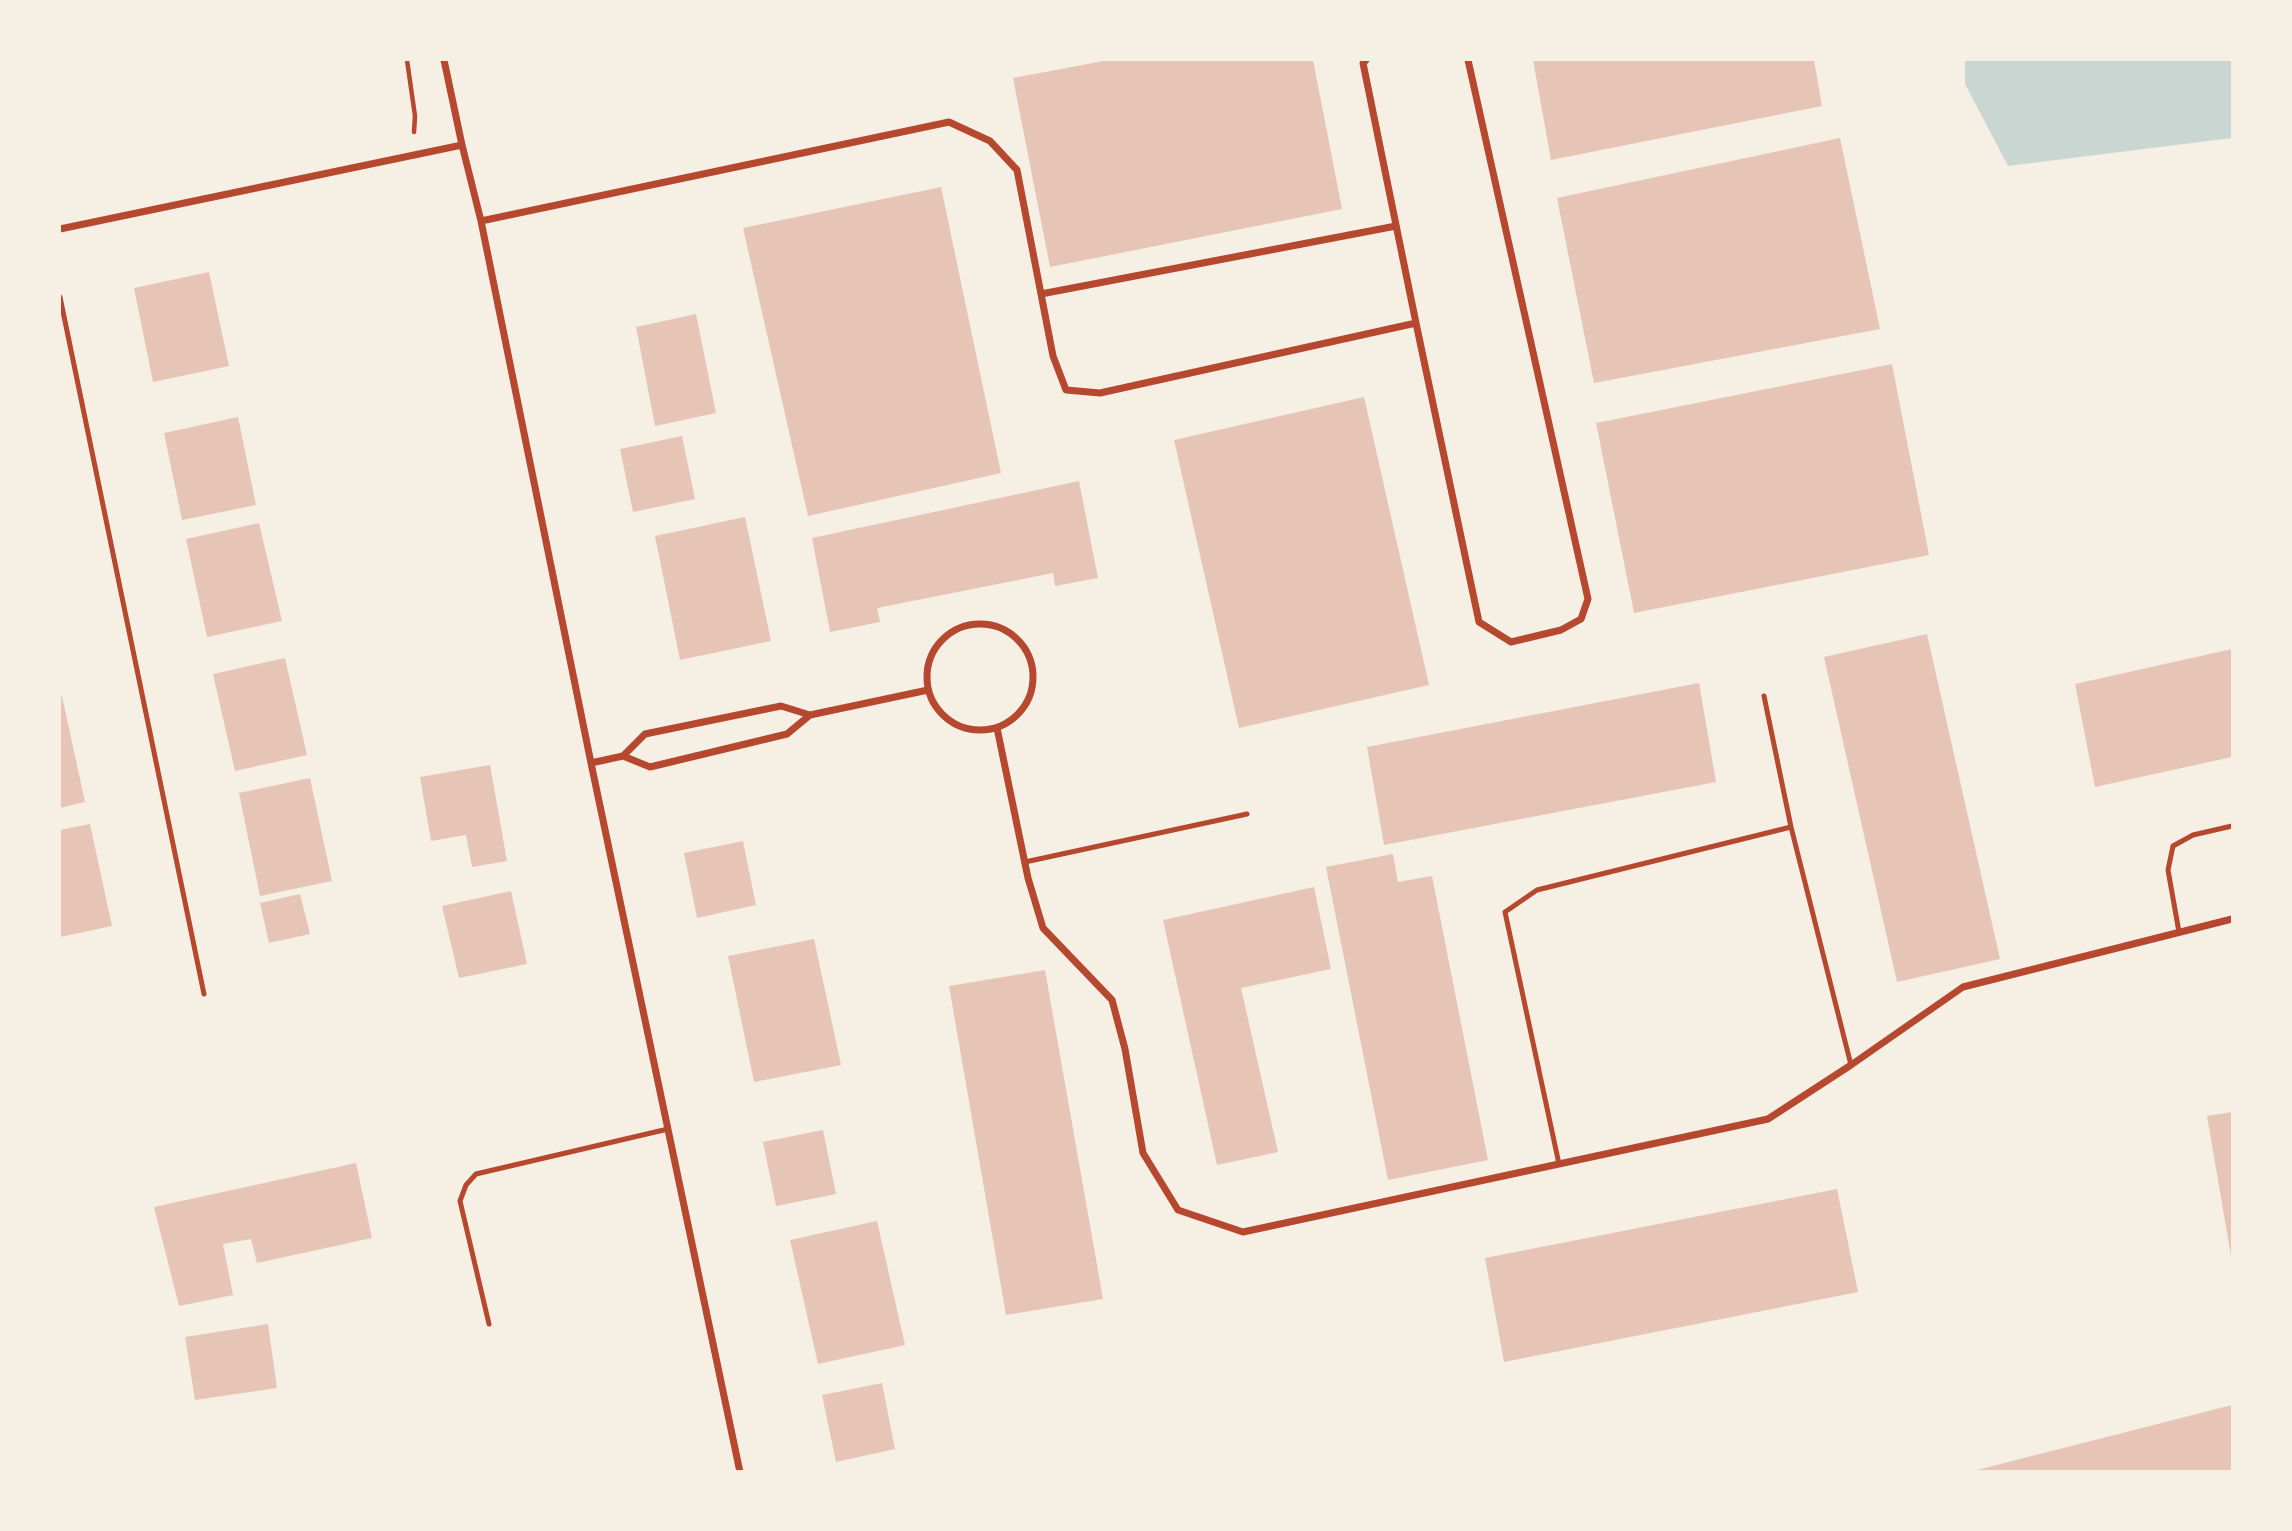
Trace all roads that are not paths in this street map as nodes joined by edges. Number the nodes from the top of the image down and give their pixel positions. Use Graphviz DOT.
graph roads {
  1 [pos="444,60"];
  2 [pos="1366,60"];
  3 [pos="1468,60"];
  4 [pos="462,145"];
  5 [pos="481,221"];
  6 [pos="1396,226"];
  7 [pos="60,229"];
  8 [pos="1041,294"];
  9 [pos="60,297"];
  10 [pos="1416,323"];
  11 [pos="928,690"];
  12 [pos="1764,696"];
  13 [pos="810,715"];
  14 [pos="997,728"];
  15 [pos="623,756"];
  16 [pos="591,763"];
  17 [pos="1247,814"];
  18 [pos="2232,825"];
  19 [pos="1791,827"];
  20 [pos="1024,862"];
  21 [pos="2232,919"];
  22 [pos="2179,932"];
  23 [pos="204,994"];
  24 [pos="1851,1065"];
  25 [pos="668,1129"];
  26 [pos="1559,1164"];
  27 [pos="489,1324"];
  28 [pos="740,1472"];
  1 -- 4 [label="street"];
  2 -- 6 [label="street"];
  3 -- 10 [label="street"];
  4 -- 5 [label="street"];
  4 -- 7 [label="street"];
  5 -- 8 [label="street"];
  5 -- 16 [label="street"];
  6 -- 8 [label="street"];
  6 -- 10 [label="street"];
  8 -- 10 [label="street"];
  9 -- 23 [label="lane"];
  11 -- 13 [label="street"];
  11 -- 14 [label="street"];
  11 -- 14 [label="street"];
  12 -- 19 [label="lane"];
  13 -- 15 [label="street"];
  13 -- 15 [label="street"];
  14 -- 20 [label="street"];
  15 -- 16 [label="street"];
  16 -- 25 [label="street"];
  17 -- 20 [label="lane"];
  18 -- 22 [label="lane"];
  19 -- 24 [label="lane"];
  19 -- 26 [label="lane"];
  20 -- 26 [label="street"];
  21 -- 22 [label="street"];
  22 -- 24 [label="street"];
  24 -- 26 [label="street"];
  25 -- 27 [label="lane"];
  25 -- 28 [label="street"];
}
